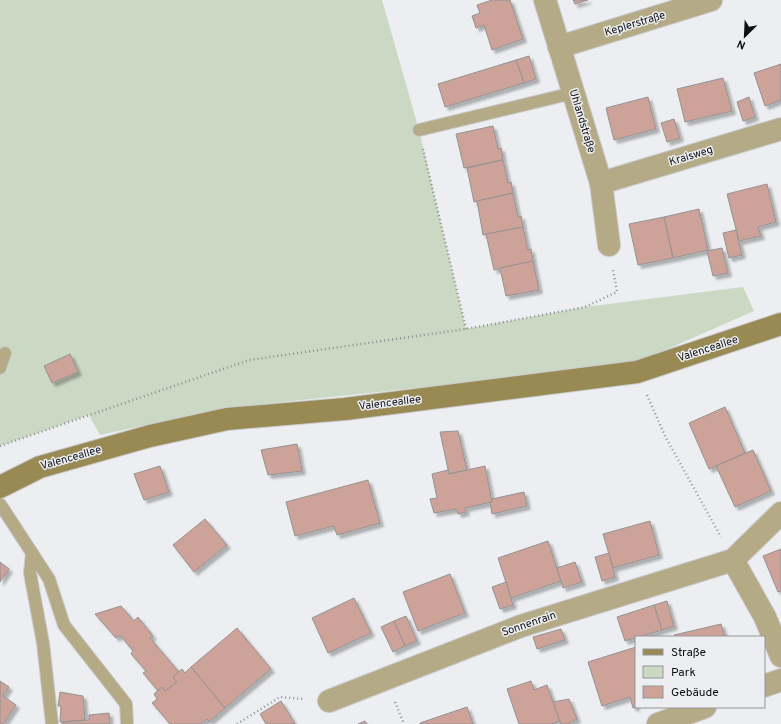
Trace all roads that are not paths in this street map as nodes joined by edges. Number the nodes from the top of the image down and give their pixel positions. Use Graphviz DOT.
graph roads {
  1 [pos="545,0"];
  2 [pos="711,0"];
  3 [pos="559,48"];
  4 [pos="573,93"];
  5 [pos="781,129"];
  6 [pos="419,130"];
  7 [pos="601,183"];
  8 [pos="609,245"];
  9 [pos="781,324"];
  10 [pos="5,353"];
  11 [pos="0,368"];
  12 [pos="0,487"];
  13 [pos="0,504"];
  14 [pos="781,513"];
  15 [pos="32,553"];
  16 [pos="733,560"];
  17 [pos="781,656"];
  18 [pos="781,680"];
  19 [pos="765,686"];
  20 [pos="329,701"];
  21 [pos="702,708"];
  22 [pos="52,724"];
  23 [pos="127,724"];
  24 [pos="658,724"];
  1 -- 3 [label="street, Uhlandstraße"];
  2 -- 3 [label="street, Keplerstraße"];
  3 -- 4 [label="street, Uhlandstraße"];
  4 -- 6 [label="lane"];
  4 -- 7 [label="street, Uhlandstraße"];
  5 -- 7 [label="street, Kraisweg"];
  7 -- 8 [label="street, Uhlandstraße"];
  9 -- 12 [label="street, Valenceallee"];
  10 -- 11 [label="lane"];
  13 -- 15 [label="lane"];
  14 -- 16 [label="street, Sonnenrain"];
  15 -- 22 [label="lane"];
  15 -- 23 [label="lane"];
  16 -- 17 [label="street"];
  16 -- 20 [label="street, Sonnenrain"];
  18 -- 19 [label="street"];
  21 -- 24 [label="street"];
}
